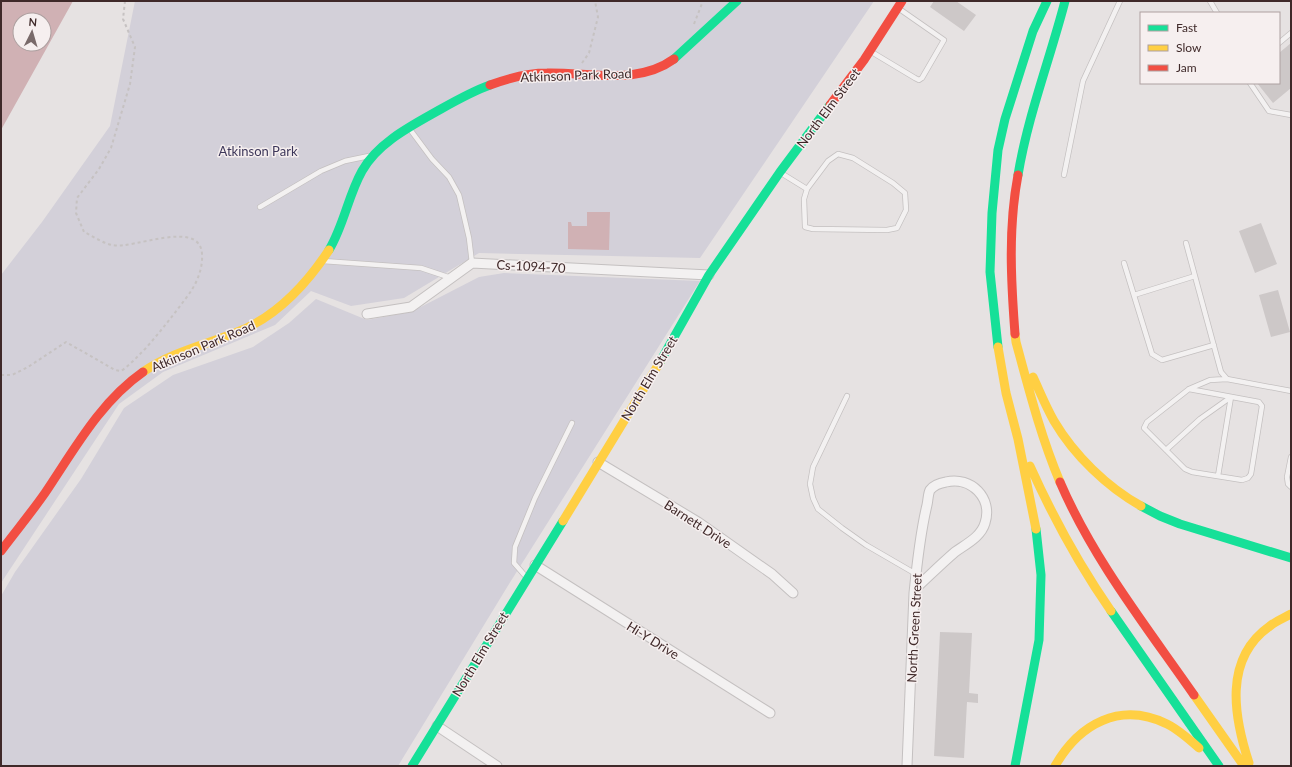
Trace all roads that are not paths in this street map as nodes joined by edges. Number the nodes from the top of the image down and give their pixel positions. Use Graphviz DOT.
graph roads {
  1 [pos="737,1"];
  2 [pos="1047,1"];
  3 [pos="1065,1"];
  4 [pos="1120,1"];
  5 [pos="1210,1"];
  6 [pos="899,4"];
  7 [pos="1216,12"];
  8 [pos="1291,33"];
  9 [pos="1280,42"];
  10 [pos="870,50"];
  11 [pos="1251,84"];
  12 [pos="1291,115"];
  13 [pos="409,128"];
  14 [pos="373,155"];
  15 [pos="780,172"];
  16 [pos="1064,175"];
  17 [pos="807,188"];
  18 [pos="260,207"];
  19 [pos="1186,243"];
  20 [pos="322,261"];
  21 [pos="472,263"];
  22 [pos="1124,263"];
  23 [pos="709,275"];
  24 [pos="1195,276"];
  25 [pos="452,278"];
  26 [pos="1134,295"];
  27 [pos="367,314"];
  28 [pos="1016,342"];
  29 [pos="1214,345"];
  30 [pos="1227,379"];
  31 [pos="1189,388"];
  32 [pos="1291,391"];
  33 [pos="847,396"];
  34 [pos="1231,397"];
  35 [pos="572,423"];
  36 [pos="1018,439"];
  37 [pos="1166,450"];
  38 [pos="1291,457"];
  39 [pos="598,462"];
  40 [pos="1218,476"];
  41 [pos="1291,487"];
  42 [pos="1232,540"];
  43 [pos="1,551"];
  44 [pos="1291,553"];
  45 [pos="1291,558"];
  46 [pos="535,565"];
  47 [pos="916,574"];
  48 [pos="526,578"];
  49 [pos="914,589"];
  50 [pos="793,593"];
  51 [pos="1291,614"];
  52 [pos="770,713"];
  53 [pos="437,726"];
  54 [pos="412,766"];
  55 [pos="497,766"];
  56 [pos="907,766"];
  57 [pos="1015,766"];
  58 [pos="1055,766"];
  59 [pos="1218,766"];
  60 [pos="1244,766"];
  61 [pos="1251,766"];
  1 -- 13 [label="main road, Atkinson Park Road"];
  2 -- 36 [label="main road"];
  3 -- 28 [label="main road"];
  4 -- 16 [label="lane"];
  5 -- 7 [label="lane"];
  6 -- 10 [label="main road, North Elm Street"];
  6 -- 10 [label="lane"];
  8 -- 9 [label="lane"];
  10 -- 15 [label="main road, North Elm Street"];
  11 -- 12 [label="lane"];
  13 -- 14 [label="main road, Atkinson Park Road"];
  13 -- 21 [label="lane"];
  14 -- 18 [label="lane"];
  14 -- 20 [label="main road, Atkinson Park Road"];
  15 -- 17 [label="lane"];
  15 -- 23 [label="main road, North Elm Street"];
  17 -- 17 [label="lane"];
  19 -- 24 [label="lane"];
  20 -- 25 [label="lane"];
  20 -- 43 [label="main road, Atkinson Park Road"];
  21 -- 23 [label="street, Cs-1094-70"];
  21 -- 25 [label="street"];
  22 -- 26 [label="lane"];
  23 -- 39 [label="main road, North Elm Street"];
  24 -- 26 [label="lane"];
  24 -- 29 [label="lane"];
  25 -- 27 [label="street"];
  26 -- 29 [label="lane"];
  28 -- 42 [label="main road"];
  28 -- 60 [label="main road"];
  29 -- 30 [label="lane"];
  30 -- 31 [label="lane"];
  30 -- 32 [label="lane"];
  31 -- 34 [label="lane"];
  31 -- 37 [label="lane"];
  33 -- 47 [label="lane"];
  34 -- 37 [label="lane"];
  34 -- 40 [label="lane"];
  34 -- 40 [label="lane"];
  35 -- 48 [label="lane"];
  36 -- 57 [label="main road"];
  36 -- 59 [label="main road"];
  37 -- 40 [label="lane"];
  38 -- 41 [label="lane"];
  39 -- 46 [label="main road, North Elm Street"];
  39 -- 50 [label="street, Barnett Drive"];
  42 -- 44 [label="main road"];
  42 -- 45 [label="main road"];
  46 -- 48 [label="main road, North Elm Street"];
  46 -- 52 [label="street, Hi-Y Drive"];
  47 -- 49 [label="street, North Green Street"];
  47 -- 49 [label="street, North Green Street"];
  48 -- 53 [label="main road, North Elm Street"];
  49 -- 56 [label="street, North Green Street"];
  51 -- 61 [label="main road"];
  53 -- 54 [label="main road, North Elm Street"];
  53 -- 55 [label="street"];
  58 -- 59 [label="main road"];
}
